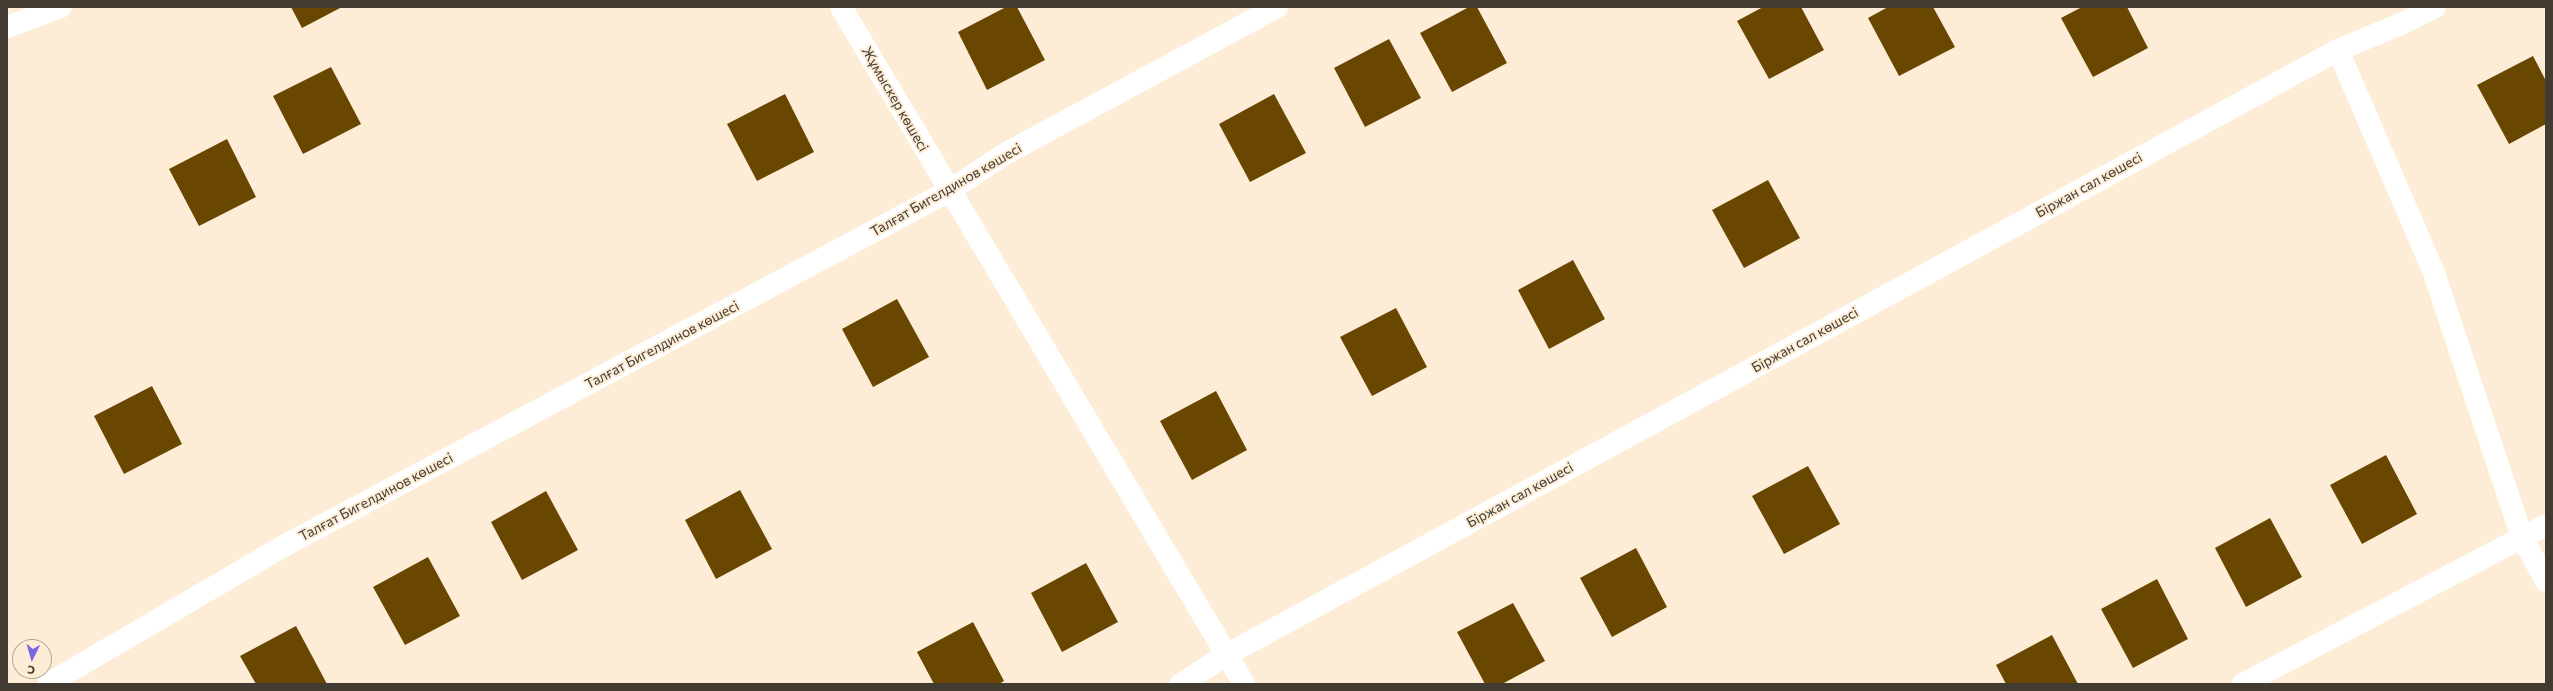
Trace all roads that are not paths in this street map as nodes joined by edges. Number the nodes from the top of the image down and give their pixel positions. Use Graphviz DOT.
graph roads {
  1 [pos="61,7"];
  2 [pos="841,7"];
  3 [pos="1277,7"];
  4 [pos="2434,7"];
  5 [pos="7,27"];
  6 [pos="2338,50"];
  7 [pos="949,191"];
  8 [pos="2546,525"];
  9 [pos="2522,537"];
  10 [pos="2546,581"];
  11 [pos="1226,655"];
  12 [pos="48,684"];
  13 [pos="1181,684"];
  14 [pos="1244,684"];
  15 [pos="2243,684"];
  1 -- 5 [label="street"];
  2 -- 7 [label="street, Жұмыскер көшесі"];
  3 -- 7 [label="street, Талғат Бигелдинов көшесі"];
  4 -- 6 [label="street, Біржан сал көшесі"];
  6 -- 9 [label="street"];
  6 -- 11 [label="street, Біржан сал көшесі"];
  7 -- 11 [label="street, Жұмыскер көшесі"];
  7 -- 12 [label="street, Талғат Бигелдинов көшесі"];
  8 -- 9 [label="street"];
  9 -- 10 [label="street"];
  9 -- 15 [label="street"];
  11 -- 13 [label="street, Біржан сал көшесі"];
  11 -- 14 [label="street, Жұмыскер көшесі"];
}
